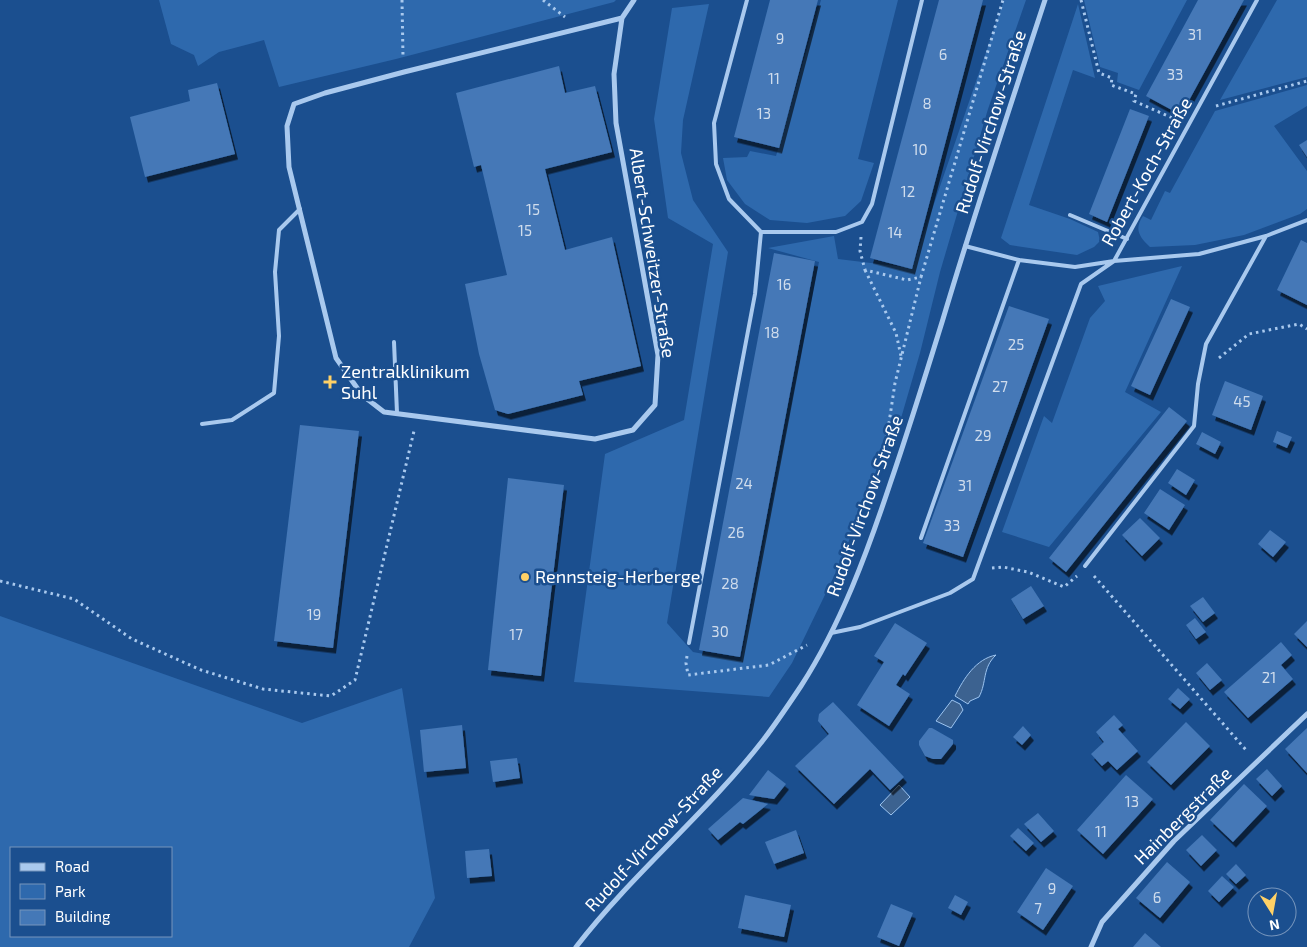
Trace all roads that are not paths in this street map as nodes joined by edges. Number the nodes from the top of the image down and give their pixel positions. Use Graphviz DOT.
graph roads {
  1 [pos="634,0"];
  2 [pos="747,0"];
  3 [pos="922,0"];
  4 [pos="1044,0"];
  5 [pos="1257,0"];
  6 [pos="622,18"];
  7 [pos="300,209"];
  8 [pos="1070,215"];
  9 [pos="1307,220"];
  10 [pos="761,232"];
  11 [pos="1266,236"];
  12 [pos="1127,239"];
  13 [pos="965,246"];
  14 [pos="1019,260"];
  15 [pos="1114,261"];
  16 [pos="394,342"];
  17 [pos="397,413"];
  18 [pos="202,424"];
  19 [pos="921,538"];
  20 [pos="1085,566"];
  21 [pos="830,633"];
  22 [pos="689,643"];
  23 [pos="1307,714"];
  24 [pos="576,947"];
  25 [pos="1092,947"];
  1 -- 6 [label="street, Albert-Schweitzer-Straße"];
  2 -- 10 [label="lane"];
  3 -- 10 [label="lane"];
  4 -- 13 [label="street, Rudolf-Virchow-Straße"];
  5 -- 12 [label="lane, Robert-Koch-Straße"];
  6 -- 7 [label="street, Albert-Schweitzer-Straße"];
  6 -- 17 [label="street, Albert-Schweitzer-Straße"];
  7 -- 17 [label="street, Albert-Schweitzer-Straße"];
  7 -- 18 [label="lane"];
  8 -- 12 [label="lane"];
  9 -- 11 [label="lane, Robert-Koch-Straße"];
  10 -- 22 [label="lane"];
  11 -- 15 [label="lane, Robert-Koch-Straße"];
  11 -- 20 [label="lane"];
  12 -- 15 [label="lane, Robert-Koch-Straße"];
  13 -- 14 [label="lane"];
  13 -- 21 [label="street, Rudolf-Virchow-Straße"];
  14 -- 15 [label="lane"];
  14 -- 19 [label="lane"];
  15 -- 21 [label="lane"];
  16 -- 17 [label="lane"];
  21 -- 24 [label="street, Rudolf-Virchow-Straße"];
  23 -- 25 [label="street, Hainbergstraße"];
}
